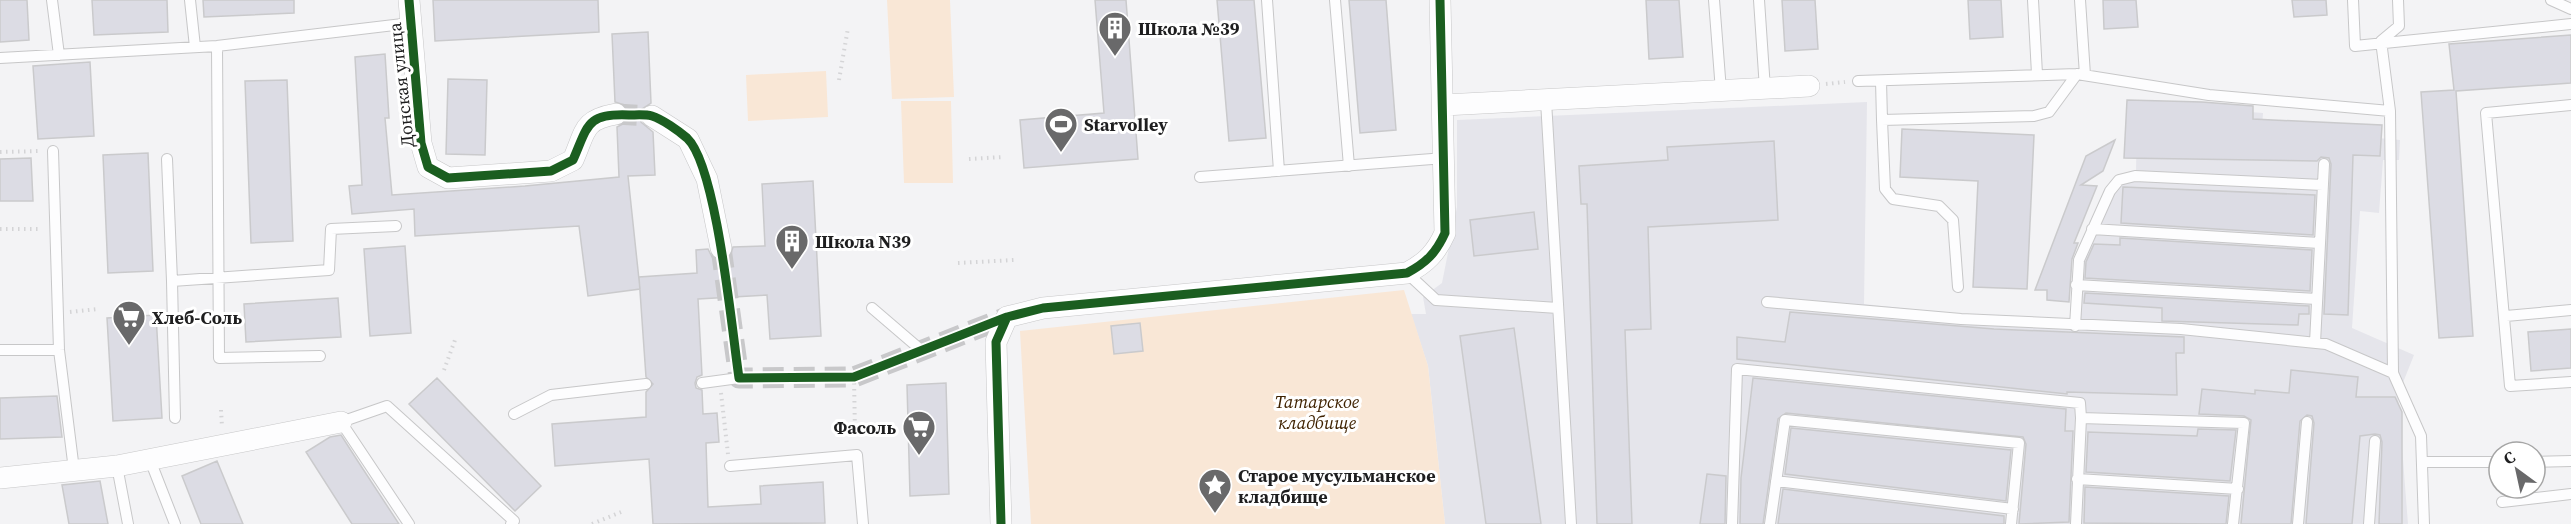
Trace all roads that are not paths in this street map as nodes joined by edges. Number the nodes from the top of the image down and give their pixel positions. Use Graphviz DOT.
graph roads {
  1 [pos="52,0"];
  2 [pos="190,0"];
  3 [pos="409,0"];
  4 [pos="1267,0"];
  5 [pos="1335,0"];
  6 [pos="1440,0"];
  7 [pos="1714,0"];
  8 [pos="1759,0"];
  9 [pos="2033,0"];
  10 [pos="2080,0"];
  11 [pos="2353,0"];
  12 [pos="2398,0"];
  13 [pos="2551,0"];
  14 [pos="2571,9"];
  15 [pos="411,23"];
  16 [pos="2571,24"];
  17 [pos="2381,41"];
  18 [pos="217,46"];
  19 [pos="195,47"];
  20 [pos="59,54"];
  21 [pos="0,58"];
  22 [pos="2037,74"];
  23 [pos="2081,75"];
  24 [pos="1858,81"];
  25 [pos="1881,81"];
  26 [pos="1809,86"];
  27 [pos="1765,89"];
  28 [pos="1721,91"];
  29 [pos="1546,101"];
  30 [pos="1444,105"];
  31 [pos="2571,105"];
  32 [pos="2390,111"];
  33 [pos="616,114"];
  34 [pos="652,116"];
  35 [pos="1882,120"];
  36 [pos="53,151"];
  37 [pos="1445,158"];
  38 [pos="167,159"];
  39 [pos="2324,165"];
  40 [pos="1349,166"];
  41 [pos="1279,171"];
  42 [pos="1200,177"];
  43 [pos="2323,185"];
  44 [pos="396,226"];
  45 [pos="2092,229"];
  46 [pos="2320,243"];
  47 [pos="721,248"];
  48 [pos="1407,273"];
  49 [pos="218,278"];
  50 [pos="172,281"];
  51 [pos="2076,285"];
  52 [pos="1958,287"];
  53 [pos="2318,299"];
  54 [pos="1767,302"];
  55 [pos="872,308"];
  56 [pos="1558,309"];
  57 [pos="2571,310"];
  58 [pos="2506,316"];
  59 [pos="2075,326"];
  60 [pos="2315,343"];
  61 [pos="0,350"];
  62 [pos="58,350"];
  63 [pos="921,350"];
  64 [pos="320,356"];
  65 [pos="2393,373"];
  66 [pos="739,378"];
  67 [pos="702,382"];
  68 [pos="2571,382"];
  69 [pos="646,384"];
  70 [pos="514,414"];
  71 [pos="175,418"];
  72 [pos="2081,418"];
  73 [pos="341,422"];
  74 [pos="2307,422"];
  75 [pos="2375,441"];
  76 [pos="150,460"];
  77 [pos="2571,461"];
  78 [pos="2422,462"];
  79 [pos="2487,462"];
  80 [pos="2547,462"];
  81 [pos="117,466"];
  82 [pos="730,466"];
  83 [pos="74,470"];
  84 [pos="0,478"];
  85 [pos="2077,479"];
  86 [pos="1776,481"];
  87 [pos="2238,489"];
  88 [pos="2571,494"];
  89 [pos="2502,502"];
  90 [pos="2013,509"];
  91 [pos="128,524"];
  92 [pos="175,524"];
  93 [pos="409,524"];
  94 [pos="511,524"];
  95 [pos="863,524"];
  96 [pos="1001,524"];
  97 [pos="1571,524"];
  98 [pos="1732,524"];
  99 [pos="1770,524"];
  100 [pos="2011,524"];
  101 [pos="2076,524"];
  102 [pos="2233,524"];
  103 [pos="2298,524"];
  104 [pos="2369,524"];
  105 [pos="2424,524"];
  1 -- 20 [label="lane"];
  2 -- 19 [label="lane"];
  3 -- 15 [label="street, Донская улица"];
  4 -- 41 [label="lane"];
  5 -- 40 [label="lane"];
  6 -- 30 [label="street"];
  7 -- 28 [label="lane"];
  8 -- 27 [label="lane"];
  9 -- 22 [label="lane"];
  10 -- 23 [label="lane"];
  11 -- 17 [label="lane"];
  12 -- 17 [label="lane"];
  13 -- 14 [label="lane"];
  15 -- 18 [label="lane"];
  15 -- 33 [label="street, Донская улица"];
  16 -- 17 [label="lane"];
  17 -- 32 [label="lane"];
  18 -- 19 [label="lane"];
  18 -- 49 [label="lane"];
  19 -- 20 [label="lane"];
  20 -- 21 [label="lane"];
  22 -- 23 [label="lane"];
  22 -- 25 [label="lane"];
  23 -- 32 [label="lane"];
  23 -- 35 [label="lane"];
  24 -- 25 [label="lane"];
  25 -- 35 [label="lane"];
  26 -- 27 [label="street"];
  27 -- 28 [label="street"];
  28 -- 29 [label="street"];
  29 -- 30 [label="street"];
  29 -- 56 [label="lane"];
  30 -- 37 [label="street"];
  31 -- 58 [label="lane"];
  32 -- 65 [label="lane"];
  34 -- 47 [label="street"];
  35 -- 52 [label="lane"];
  36 -- 62 [label="lane"];
  37 -- 40 [label="lane"];
  37 -- 48 [label="street"];
  38 -- 50 [label="lane"];
  39 -- 43 [label="lane"];
  40 -- 41 [label="lane"];
  41 -- 42 [label="lane"];
  43 -- 45 [label="lane"];
  43 -- 46 [label="lane"];
  44 -- 49 [label="lane"];
  45 -- 46 [label="lane"];
  45 -- 51 [label="lane"];
  46 -- 53 [label="lane"];
  48 -- 56 [label="lane"];
  48 -- 96 [label="street"];
  49 -- 50 [label="lane"];
  49 -- 64 [label="lane"];
  50 -- 71 [label="lane"];
  51 -- 53 [label="lane"];
  51 -- 59 [label="lane"];
  53 -- 60 [label="lane"];
  54 -- 59 [label="lane"];
  55 -- 63 [label="lane"];
  56 -- 97 [label="lane"];
  57 -- 58 [label="lane"];
  58 -- 68 [label="lane"];
  59 -- 60 [label="lane"];
  60 -- 65 [label="lane"];
  61 -- 62 [label="lane"];
  62 -- 83 [label="lane"];
  65 -- 78 [label="lane"];
  66 -- 67 [label="lane"];
  69 -- 70 [label="lane"];
  72 -- 85 [label="lane"];
  72 -- 87 [label="lane"];
  72 -- 98 [label="lane"];
  73 -- 76 [label="street"];
  73 -- 93 [label="lane"];
  73 -- 94 [label="lane"];
  74 -- 103 [label="lane"];
  75 -- 104 [label="lane"];
  76 -- 81 [label="street"];
  76 -- 92 [label="lane"];
  77 -- 80 [label="lane"];
  78 -- 79 [label="lane"];
  78 -- 105 [label="lane"];
  81 -- 83 [label="street"];
  81 -- 91 [label="lane"];
  82 -- 95 [label="lane"];
  83 -- 84 [label="street"];
  85 -- 87 [label="lane"];
  85 -- 101 [label="lane"];
  86 -- 90 [label="lane"];
  86 -- 90 [label="lane"];
  86 -- 99 [label="lane"];
  87 -- 102 [label="lane"];
  88 -- 89 [label="lane"];
  90 -- 100 [label="lane"];
}
